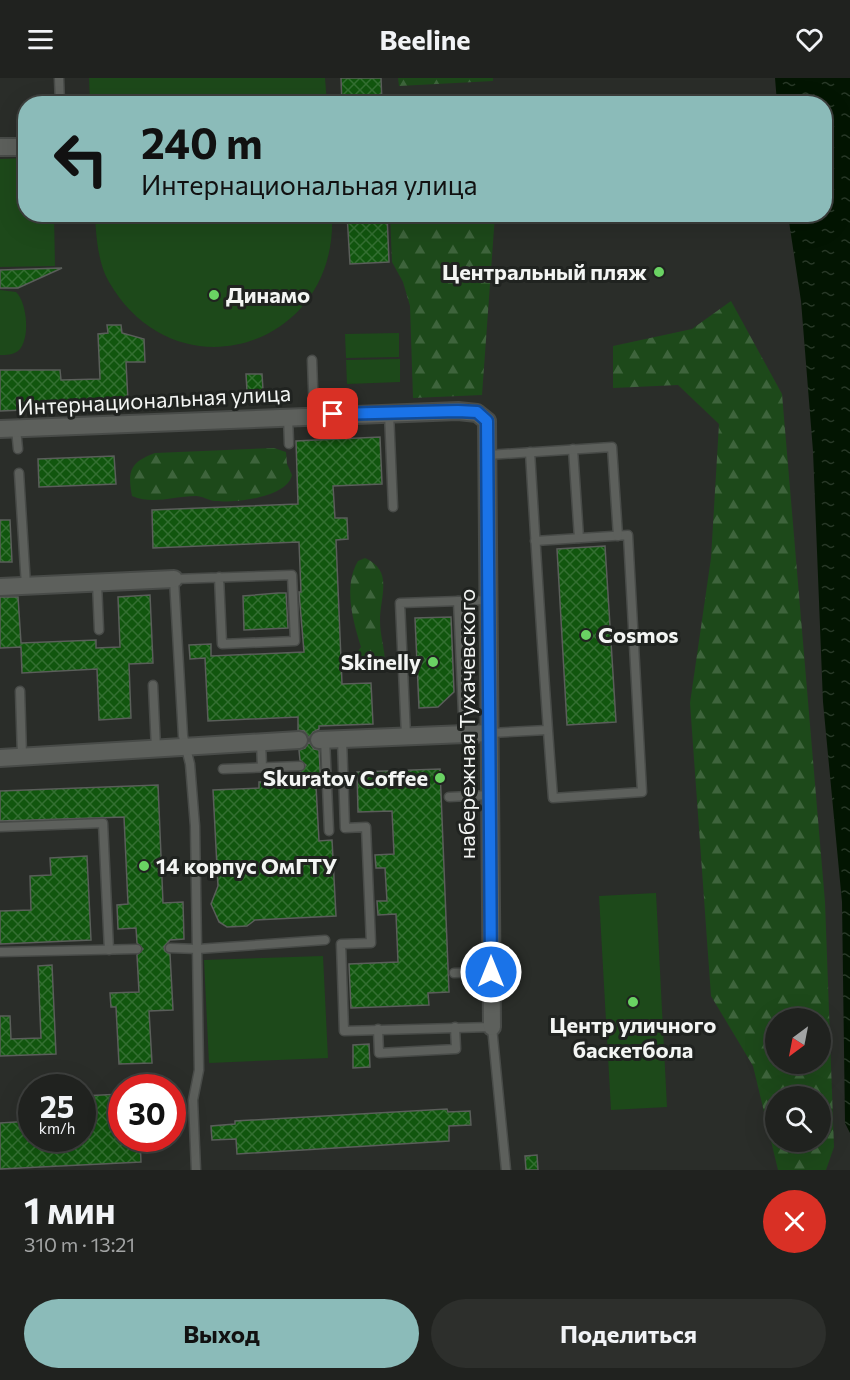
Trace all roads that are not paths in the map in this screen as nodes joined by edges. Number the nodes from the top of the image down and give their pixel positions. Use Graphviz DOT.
graph roads {
  1 [pos="59,78"];
  2 [pos="60,96"];
  3 [pos="0,147"];
  4 [pos="18,147"];
  5 [pos="312,360"];
  6 [pos="389,413"];
  7 [pos="315,415"];
  8 [pos="288,416"];
  9 [pos="487,421"];
  10 [pos="8,429"];
  11 [pos="289,444"];
  12 [pos="18,449"];
  13 [pos="573,449"];
  14 [pos="530,452"];
  15 [pos="488,455"];
  16 [pos="19,473"];
  17 [pos="393,507"];
  18 [pos="618,536"];
  19 [pos="579,538"];
  20 [pos="535,541"];
  21 [pos="219,577"];
  22 [pos="174,579"];
  23 [pos="97,583"];
  24 [pos="26,586"];
  25 [pos="0,587"];
  26 [pos="489,600"];
  27 [pos="458,601"];
  28 [pos="99,630"];
  29 [pos="153,685"];
  30 [pos="20,691"];
  31 [pos="463,713"];
  32 [pos="547,730"];
  33 [pos="490,733"];
  34 [pos="406,736"];
  35 [pos="342,739"];
  36 [pos="299,740"];
  37 [pos="322,740"];
  38 [pos="261,742"];
  39 [pos="187,747"];
  40 [pos="156,749"];
  41 [pos="22,756"];
  42 [pos="0,758"];
  43 [pos="300,766"];
  44 [pos="262,767"];
  45 [pos="223,769"];
  46 [pos="490,795"];
  47 [pos="449,797"];
  48 [pos="0,827"];
  49 [pos="329,831"];
  50 [pos="325,940"];
  51 [pos="170,948"];
  52 [pos="137,949"];
  53 [pos="198,949"];
  54 [pos="109,950"];
  55 [pos="0,952"];
  56 [pos="491,972"];
  57 [pos="454,973"];
  58 [pos="455,1027"];
  59 [pos="492,1027"];
  60 [pos="378,1029"];
  61 [pos="196,1170"];
  62 [pos="506,1170"];
  1 -- 2 [label="lane"];
  3 -- 4 [label="street"];
  5 -- 7 [label="lane"];
  6 -- 7 [label="street, Интернациональная улица"];
  6 -- 9 [label="street, Интернациональная улица"];
  6 -- 17 [label="lane"];
  7 -- 8 [label="street, Интернациональная улица"];
  8 -- 10 [label="street, Интернациональная улица"];
  8 -- 11 [label="lane"];
  9 -- 15 [label="street, набережная Тухачевского"];
  10 -- 12 [label="lane"];
  13 -- 14 [label="lane"];
  13 -- 18 [label="lane"];
  13 -- 19 [label="lane"];
  14 -- 15 [label="lane"];
  14 -- 20 [label="lane"];
  15 -- 26 [label="street, набережная Тухачевского"];
  16 -- 24 [label="lane"];
  18 -- 19 [label="lane"];
  18 -- 32 [label="lane"];
  19 -- 20 [label="lane"];
  20 -- 32 [label="lane"];
  21 -- 21 [label="lane"];
  21 -- 22 [label="lane"];
  22 -- 23 [label="street"];
  22 -- 39 [label="lane"];
  23 -- 24 [label="street"];
  23 -- 28 [label="lane"];
  24 -- 25 [label="street"];
  26 -- 27 [label="lane"];
  26 -- 33 [label="street, набережная Тухачевского"];
  27 -- 31 [label="lane"];
  27 -- 34 [label="lane"];
  29 -- 40 [label="lane"];
  30 -- 41 [label="lane"];
  32 -- 33 [label="lane"];
  33 -- 34 [label="street"];
  33 -- 46 [label="street, набережная Тухачевского"];
  34 -- 35 [label="street"];
  35 -- 37 [label="street"];
  35 -- 60 [label="lane"];
  36 -- 38 [label="street"];
  37 -- 49 [label="lane"];
  38 -- 39 [label="street"];
  38 -- 44 [label="lane"];
  39 -- 40 [label="street"];
  39 -- 53 [label="lane"];
  40 -- 41 [label="street"];
  41 -- 42 [label="street"];
  43 -- 44 [label="lane"];
  44 -- 45 [label="lane"];
  46 -- 47 [label="lane"];
  46 -- 56 [label="street, набережная Тухачевского"];
  48 -- 54 [label="lane"];
  50 -- 53 [label="lane"];
  51 -- 53 [label="lane"];
  52 -- 54 [label="lane"];
  53 -- 61 [label="lane"];
  54 -- 55 [label="lane"];
  56 -- 57 [label="lane"];
  56 -- 59 [label="street, набережная Тухачевского"];
  58 -- 59 [label="lane"];
  58 -- 60 [label="lane"];
  58 -- 60 [label="lane"];
  59 -- 62 [label="lane"];
}
